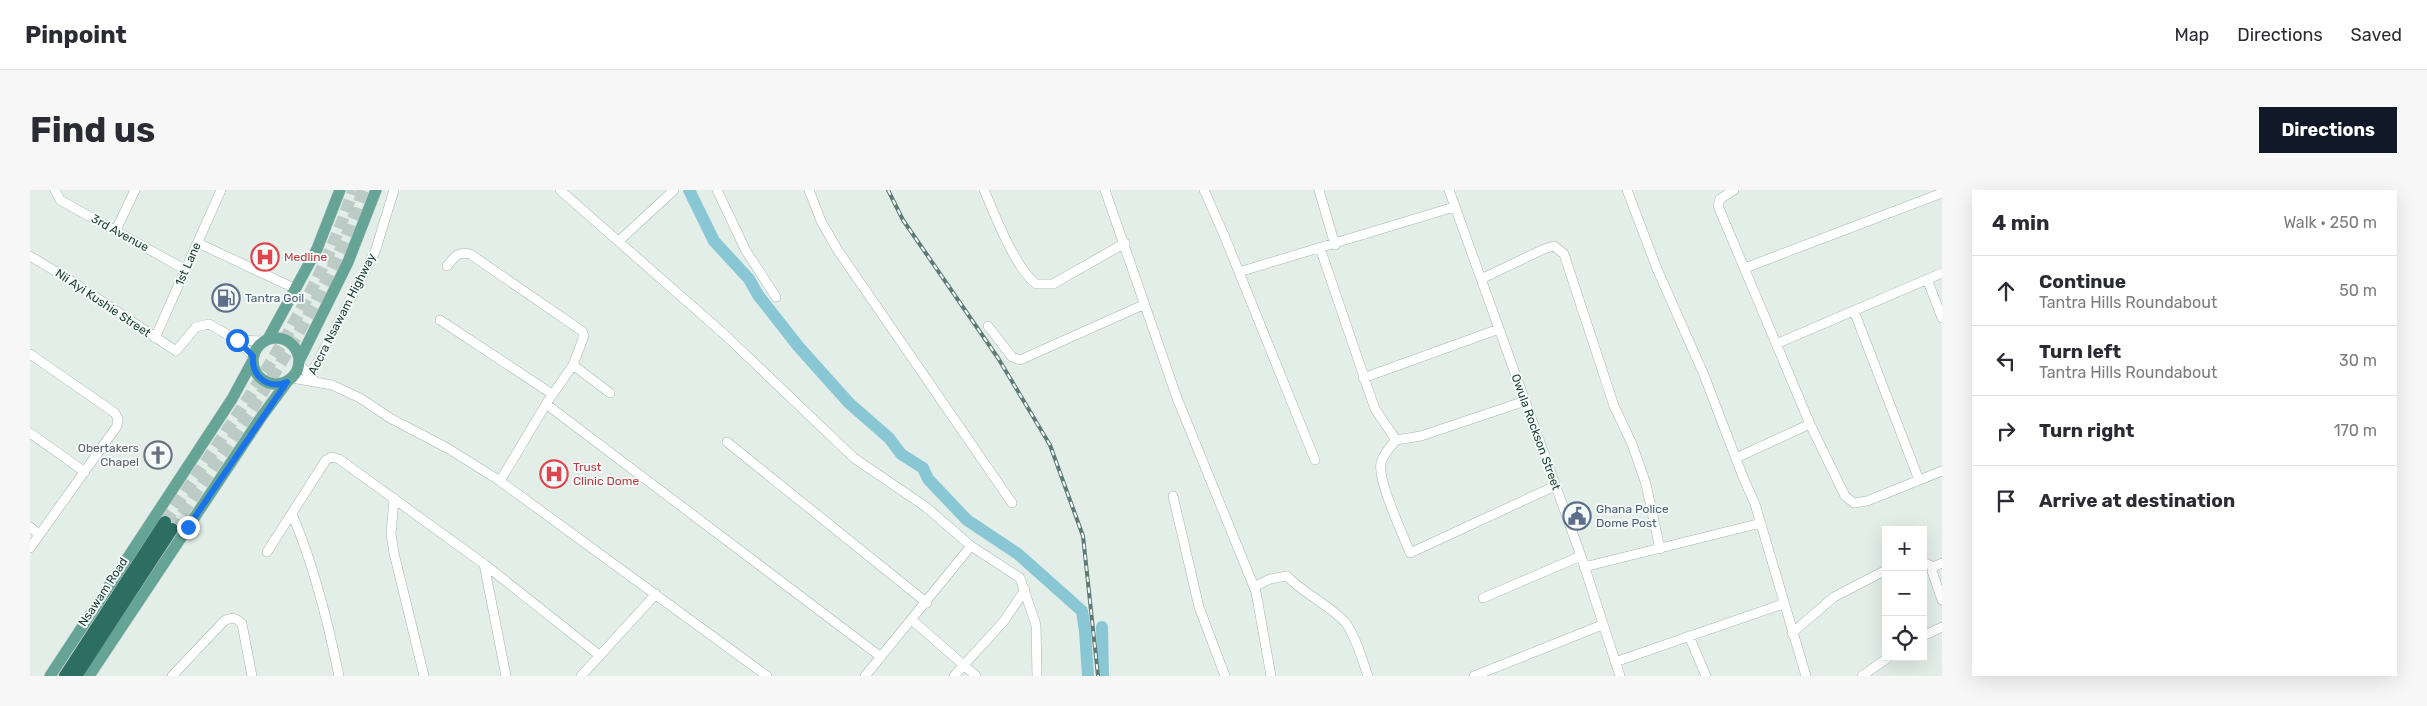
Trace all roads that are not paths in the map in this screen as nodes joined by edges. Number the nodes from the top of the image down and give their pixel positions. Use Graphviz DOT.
graph roads {
  1 [pos="135,190"];
  2 [pos="221,190"];
  3 [pos="340,190"];
  4 [pos="376,190"];
  5 [pos="394,190"];
  6 [pos="560,190"];
  7 [pos="674,190"];
  8 [pos="717,190"];
  9 [pos="808,190"];
  10 [pos="984,190"];
  11 [pos="1105,190"];
  12 [pos="1204,190"];
  13 [pos="1319,190"];
  14 [pos="1449,190"];
  15 [pos="1627,190"];
  16 [pos="1734,190"];
  17 [pos="56,192"];
  18 [pos="1942,192"];
  19 [pos="1454,207"];
  20 [pos="116,230"];
  21 [pos="620,240"];
  22 [pos="198,243"];
  23 [pos="1125,243"];
  24 [pos="1335,244"];
  25 [pos="1320,248"];
  26 [pos="30,256"];
  27 [pos="447,266"];
  28 [pos="1745,268"];
  29 [pos="186,270"];
  30 [pos="1239,272"];
  31 [pos="1942,273"];
  32 [pos="1481,279"];
  33 [pos="1927,280"];
  34 [pos="296,290"];
  35 [pos="776,297"];
  36 [pos="1143,306"];
  37 [pos="1854,311"];
  38 [pos="1942,318"];
  39 [pos="440,320"];
  40 [pos="988,326"];
  41 [pos="1499,330"];
  42 [pos="155,338"];
  43 [pos="237,340"];
  44 [pos="266,340"];
  45 [pos="1776,344"];
  46 [pos="30,354"];
  47 [pos="252,359"];
  48 [pos="299,363"];
  49 [pos="573,364"];
  50 [pos="1363,378"];
  51 [pos="311,379"];
  52 [pos="289,380"];
  53 [pos="610,393"];
  54 [pos="552,394"];
  55 [pos="1525,401"];
  56 [pos="546,404"];
  57 [pos="1810,424"];
  58 [pos="30,433"];
  59 [pos="1396,440"];
  60 [pos="726,442"];
  61 [pos="1736,458"];
  62 [pos="1315,460"];
  63 [pos="1942,471"];
  64 [pos="84,472"];
  65 [pos="1919,480"];
  66 [pos="500,481"];
  67 [pos="1555,486"];
  68 [pos="1174,496"];
  69 [pos="394,498"];
  70 [pos="1012,503"];
  71 [pos="292,514"];
  72 [pos="1761,523"];
  73 [pos="30,527"];
  74 [pos="39,534"];
  75 [pos="971,546"];
  76 [pos="30,548"];
  77 [pos="1660,549"];
  78 [pos="266,552"];
  79 [pos="1580,556"];
  80 [pos="484,564"];
  81 [pos="1938,565"];
  82 [pos="1584,567"];
  83 [pos="1884,571"];
  84 [pos="1254,587"];
  85 [pos="1025,590"];
  86 [pos="656,594"];
  87 [pos="1483,598"];
  88 [pos="1942,600"];
  89 [pos="927,602"];
  90 [pos="1783,604"];
  91 [pos="912,620"];
  92 [pos="1602,624"];
  93 [pos="1942,627"];
  94 [pos="1792,633"];
  95 [pos="1927,634"];
  96 [pos="1689,636"];
  97 [pos="599,655"];
  98 [pos="881,657"];
  99 [pos="1883,661"];
  100 [pos="1615,662"];
  101 [pos="965,667"];
  102 [pos="50,676"];
  103 [pos="64,676"];
  104 [pos="76,676"];
  105 [pos="89,676"];
  106 [pos="172,676"];
  107 [pos="252,676"];
  108 [pos="338,676"];
  109 [pos="424,676"];
  110 [pos="506,676"];
  111 [pos="581,676"];
  112 [pos="767,676"];
  113 [pos="865,676"];
  114 [pos="954,676"];
  115 [pos="976,676"];
  116 [pos="1037,676"];
  117 [pos="1225,676"];
  118 [pos="1271,676"];
  119 [pos="1368,676"];
  120 [pos="1474,676"];
  121 [pos="1620,676"];
  122 [pos="1706,676"];
  123 [pos="1806,676"];
  124 [pos="1862,676"];
  1 -- 20 [label="street"];
  2 -- 22 [label="street, 1st Lane"];
  3 -- 34 [label="main road"];
  4 -- 48 [label="main road"];
  5 -- 51 [label="street, Accra Nsawam Highway"];
  6 -- 21 [label="street"];
  7 -- 21 [label="street"];
  8 -- 35 [label="street"];
  9 -- 70 [label="street"];
  10 -- 23 [label="street"];
  11 -- 23 [label="street"];
  12 -- 30 [label="street"];
  13 -- 24 [label="street"];
  14 -- 19 [label="street, Owula Rockson Street"];
  15 -- 61 [label="street"];
  16 -- 28 [label="street"];
  17 -- 20 [label="street, 3rd Avenue"];
  18 -- 28 [label="street"];
  19 -- 24 [label="street"];
  19 -- 32 [label="street, Owula Rockson Street"];
  20 -- 29 [label="street, 3rd Avenue"];
  21 -- 75 [label="street"];
  22 -- 29 [label="street, 1st Lane"];
  22 -- 34 [label="street"];
  23 -- 36 [label="street"];
  24 -- 25 [label="street"];
  25 -- 30 [label="street"];
  25 -- 50 [label="street"];
  26 -- 42 [label="street, Nii Ayi Kushie Street"];
  27 -- 49 [label="street"];
  28 -- 45 [label="street"];
  29 -- 42 [label="street, 1st Lane"];
  30 -- 62 [label="street"];
  31 -- 33 [label="street"];
  32 -- 41 [label="street, Owula Rockson Street"];
  32 -- 77 [label="street"];
  33 -- 37 [label="street"];
  33 -- 38 [label="street"];
  34 -- 44 [label="main road"];
  36 -- 40 [label="street"];
  36 -- 84 [label="street"];
  37 -- 45 [label="street"];
  37 -- 65 [label="street"];
  39 -- 54 [label="street"];
  41 -- 50 [label="street"];
  41 -- 55 [label="street, Owula Rockson Street"];
  42 -- 43 [label="street, Nii Ayi Kushie Street"];
  43 -- 44 [label="street"];
  43 -- 47 [label="street"];
  44 -- 47 [label="main road"];
  44 -- 48 [label="main road"];
  45 -- 57 [label="street"];
  46 -- 64 [label="street"];
  47 -- 52 [label="main road"];
  47 -- 102 [label="main road"];
  48 -- 51 [label="street"];
  48 -- 52 [label="main road"];
  49 -- 53 [label="street"];
  49 -- 54 [label="street"];
  50 -- 59 [label="street"];
  51 -- 52 [label="street"];
  51 -- 66 [label="street"];
  52 -- 105 [label="main road"];
  54 -- 56 [label="street"];
  55 -- 59 [label="street"];
  55 -- 67 [label="street, Owula Rockson Street"];
  56 -- 66 [label="street"];
  56 -- 98 [label="street"];
  57 -- 61 [label="street"];
  57 -- 65 [label="street"];
  58 -- 64 [label="street"];
  59 -- 67 [label="street"];
  60 -- 89 [label="street"];
  61 -- 72 [label="street"];
  63 -- 65 [label="street"];
  64 -- 74 [label="street"];
  66 -- 86 [label="street"];
  67 -- 79 [label="street, Owula Rockson Street"];
  68 -- 117 [label="street"];
  69 -- 71 [label="street"];
  69 -- 80 [label="street"];
  69 -- 109 [label="street"];
  71 -- 78 [label="street"];
  71 -- 108 [label="street"];
  72 -- 77 [label="street"];
  72 -- 90 [label="street"];
  73 -- 74 [label="street"];
  74 -- 76 [label="street"];
  75 -- 85 [label="street"];
  75 -- 89 [label="street"];
  77 -- 82 [label="street"];
  79 -- 82 [label="street, Owula Rockson Street"];
  79 -- 87 [label="street"];
  80 -- 97 [label="street"];
  80 -- 110 [label="street"];
  81 -- 88 [label="street"];
  82 -- 92 [label="street, Owula Rockson Street"];
  83 -- 94 [label="street"];
  84 -- 118 [label="street"];
  84 -- 119 [label="street"];
  85 -- 101 [label="street"];
  85 -- 116 [label="street"];
  86 -- 97 [label="street"];
  86 -- 112 [label="street"];
  89 -- 91 [label="street"];
  90 -- 94 [label="street"];
  90 -- 96 [label="street"];
  91 -- 98 [label="street"];
  91 -- 101 [label="street"];
  92 -- 100 [label="street, Owula Rockson Street"];
  92 -- 120 [label="street"];
  93 -- 95 [label="street"];
  94 -- 123 [label="street"];
  96 -- 100 [label="street"];
  96 -- 122 [label="street"];
  97 -- 111 [label="street"];
  98 -- 113 [label="street"];
  99 -- 124 [label="street"];
  100 -- 121 [label="street, Owula Rockson Street"];
  101 -- 114 [label="street"];
  101 -- 115 [label="street"];
  103 -- 104 [label="highway, Nsawam Road"];
  106 -- 107 [label="street"];
}
